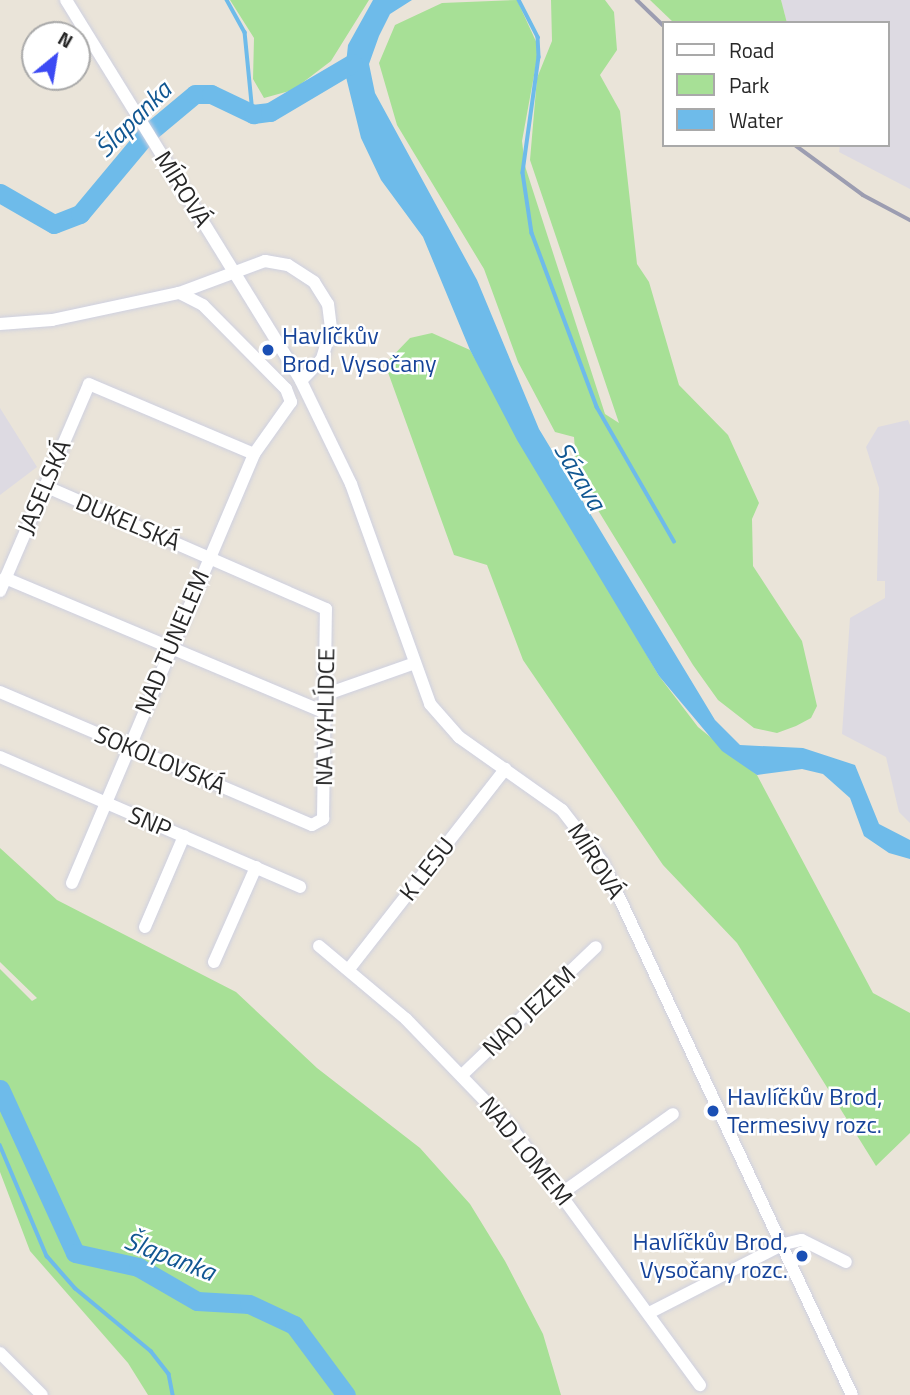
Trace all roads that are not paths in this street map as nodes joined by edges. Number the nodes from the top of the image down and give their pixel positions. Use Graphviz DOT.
graph roads {
  1 [pos="66,0"];
  2 [pos="234,270"];
  3 [pos="179,293"];
  4 [pos="0,324"];
  5 [pos="301,381"];
  6 [pos="254,454"];
  7 [pos="45,486"];
  8 [pos="209,556"];
  9 [pos="3,584"];
  10 [pos="327,609"];
  11 [pos="170,646"];
  12 [pos="412,664"];
  13 [pos="0,692"];
  14 [pos="327,694"];
  15 [pos="326,713"];
  16 [pos="128,746"];
  17 [pos="0,757"];
  18 [pos="505,769"];
  19 [pos="105,803"];
  20 [pos="319,823"];
  21 [pos="184,836"];
  22 [pos="256,867"];
  23 [pos="72,883"];
  24 [pos="300,887"];
  25 [pos="145,927"];
  26 [pos="318,946"];
  27 [pos="596,947"];
  28 [pos="214,962"];
  29 [pos="349,969"];
  30 [pos="462,1075"];
  31 [pos="673,1114"];
  32 [pos="562,1193"];
  33 [pos="784,1244"];
  34 [pos="846,1262"];
  35 [pos="649,1312"];
  36 [pos="0,1353"];
  37 [pos="700,1385"];
  38 [pos="850,1389"];
  39 [pos="42,1395"];
  1 -- 2 [label="street, MÍROVÁ"];
  2 -- 3 [label="street"];
  2 -- 5 [label="street, MÍROVÁ"];
  2 -- 5 [label="street"];
  3 -- 4 [label="street"];
  3 -- 6 [label="street, NAD TUNELEM"];
  5 -- 12 [label="street, MÍROVÁ"];
  6 -- 7 [label="street, JASELSKÁ"];
  6 -- 8 [label="street, NAD TUNELEM"];
  7 -- 8 [label="street, DUKELSKÁ"];
  7 -- 9 [label="street, JASELSKÁ"];
  8 -- 10 [label="street, DUKELSKÁ"];
  8 -- 11 [label="street, NAD TUNELEM"];
  9 -- 11 [label="street"];
  10 -- 14 [label="street, NA VYHLÍDCE"];
  11 -- 15 [label="street"];
  11 -- 16 [label="street, NAD TUNELEM"];
  12 -- 14 [label="street"];
  12 -- 18 [label="street, MÍROVÁ"];
  13 -- 16 [label="street, SOKOLOVSKÁ"];
  14 -- 15 [label="street, NA VYHLÍDCE"];
  15 -- 20 [label="street, NA VYHLÍDCE"];
  16 -- 19 [label="street, NAD TUNELEM"];
  16 -- 20 [label="street, SOKOLOVSKÁ"];
  17 -- 19 [label="street, SNP"];
  18 -- 29 [label="street, K LESU"];
  18 -- 33 [label="street, MÍROVÁ"];
  19 -- 21 [label="street, SNP"];
  19 -- 23 [label="street, NAD TUNELEM"];
  21 -- 22 [label="street, SNP"];
  21 -- 25 [label="street"];
  22 -- 24 [label="street, SNP"];
  22 -- 28 [label="street"];
  26 -- 29 [label="street, NAD LOMEM"];
  27 -- 30 [label="street, NAD JEZEM"];
  29 -- 30 [label="street, NAD LOMEM"];
  30 -- 32 [label="street, NAD LOMEM"];
  31 -- 32 [label="street"];
  32 -- 35 [label="street, NAD LOMEM"];
  33 -- 34 [label="street"];
  33 -- 35 [label="street"];
  33 -- 38 [label="street, MÍROVÁ"];
  35 -- 37 [label="street, NAD LOMEM"];
  36 -- 39 [label="street"];
}
